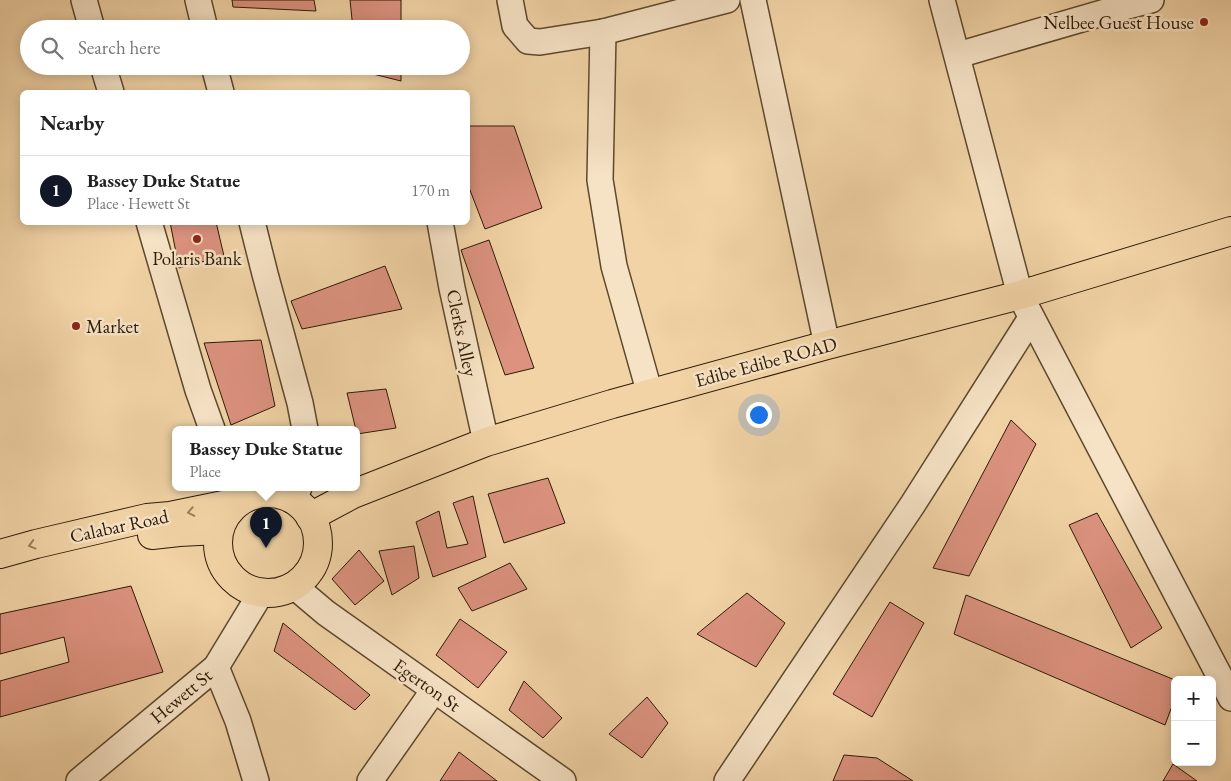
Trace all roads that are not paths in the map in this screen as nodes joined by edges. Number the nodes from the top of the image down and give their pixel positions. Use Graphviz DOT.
graph roads {
  1 [pos="84,0"];
  2 [pos="198,0"];
  3 [pos="510,0"];
  4 [pos="728,0"];
  5 [pos="753,0"];
  6 [pos="942,0"];
  7 [pos="1151,0"];
  8 [pos="90,20"];
  9 [pos="203,20"];
  10 [pos="603,32"];
  11 [pos="958,55"];
  12 [pos="106,75"];
  13 [pos="216,75"];
  14 [pos="110,90"];
  15 [pos="220,90"];
  16 [pos="150,225"];
  17 [pos="253,225"];
  18 [pos="441,225"];
  19 [pos="1231,231"];
  20 [pos="1026,306"];
  21 [pos="827,345"];
  22 [pos="650,394"];
  23 [pos="211,426"];
  24 [pos="304,426"];
  25 [pos="486,442"];
  26 [pos="236,494"];
  27 [pos="301,502"];
  28 [pos="219,530"];
  29 [pos="0,554"];
  30 [pos="0,572"];
  31 [pos="294,586"];
  32 [pos="261,593"];
  33 [pos="216,667"];
  34 [pos="434,690"];
  35 [pos="1231,698"];
  36 [pos="79,781"];
  37 [pos="256,781"];
  38 [pos="370,781"];
  39 [pos="563,781"];
  40 [pos="727,781"];
  1 -- 8 [label="street"];
  2 -- 9 [label="street"];
  3 -- 10 [label="street"];
  4 -- 10 [label="street"];
  5 -- 21 [label="street"];
  6 -- 11 [label="street"];
  7 -- 11 [label="street"];
  10 -- 22 [label="street"];
  11 -- 20 [label="street"];
  12 -- 14 [label="street"];
  13 -- 15 [label="street"];
  16 -- 23 [label="street"];
  17 -- 24 [label="street"];
  18 -- 25 [label="street, Clerks Alley"];
  19 -- 20 [label="main road, Edibe Edibe ROAD"];
  20 -- 21 [label="main road, Edibe Edibe ROAD"];
  20 -- 35 [label="street"];
  20 -- 40 [label="street"];
  21 -- 22 [label="main road, Edibe Edibe ROAD"];
  22 -- 25 [label="main road, Edibe Edibe ROAD"];
  25 -- 27 [label="main road, Edibe Edibe ROAD"];
  26 -- 27 [label="main road"];
  26 -- 28 [label="main road"];
  26 -- 29 [label="main road, Calabar Road, one-way"];
  27 -- 31 [label="main road"];
  28 -- 30 [label="main road, Calabar Road"];
  28 -- 32 [label="main road"];
  31 -- 32 [label="main road"];
  31 -- 34 [label="street, Egerton St"];
  32 -- 33 [label="street, Hewett St"];
  33 -- 36 [label="street, Hewett St"];
  33 -- 37 [label="street"];
  34 -- 38 [label="street"];
  34 -- 39 [label="street, Egerton St"];
}
